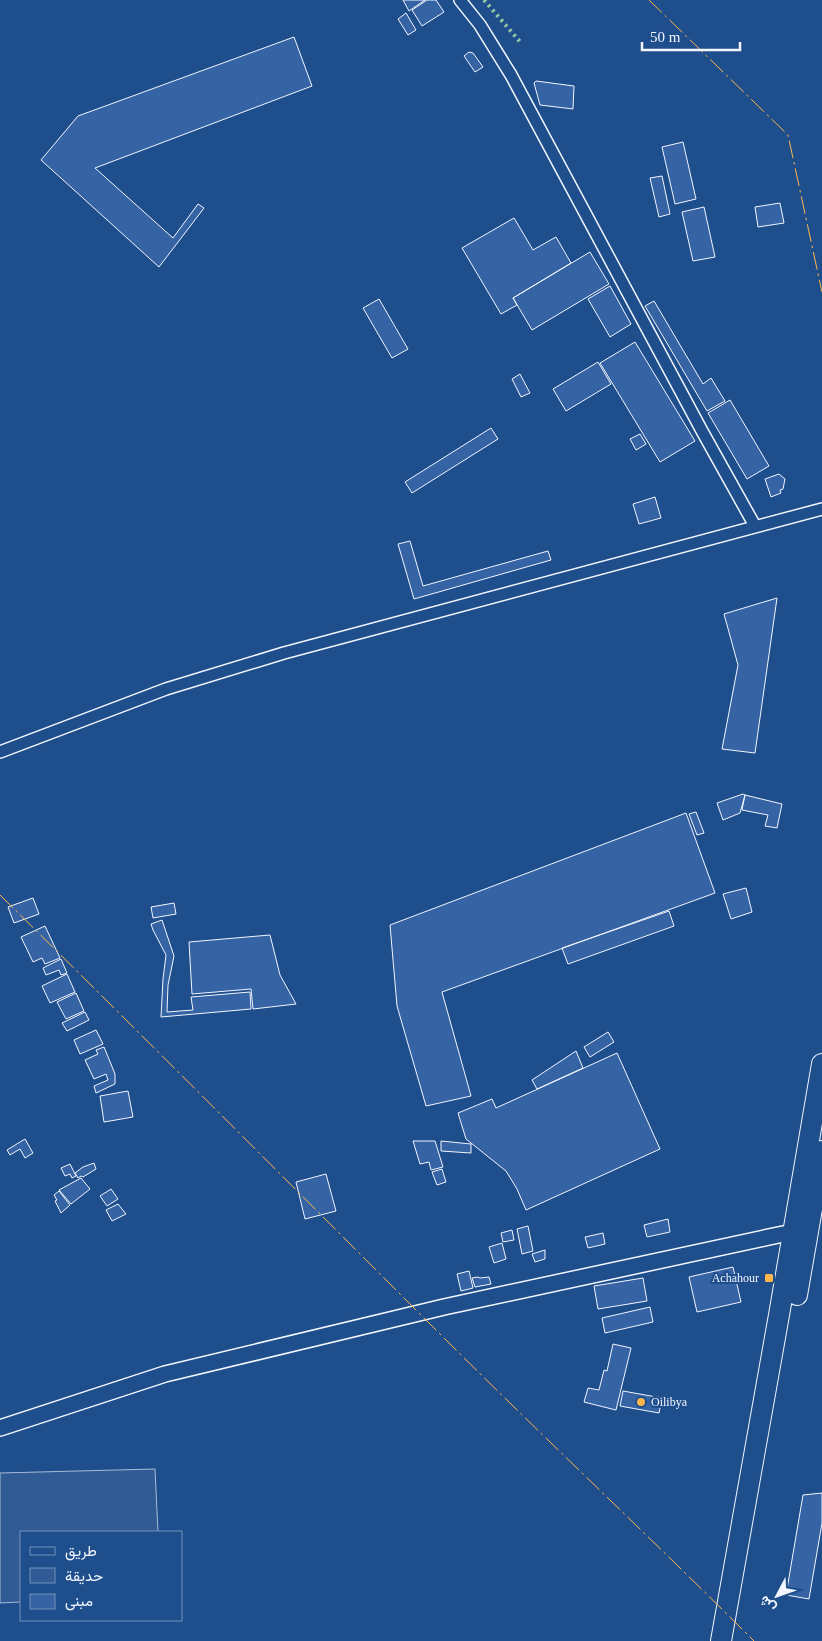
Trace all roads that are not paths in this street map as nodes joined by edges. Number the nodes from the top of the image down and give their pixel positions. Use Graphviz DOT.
graph roads {
  1 [pos="460,0"];
  2 [pos="822,509"];
  3 [pos="755,526"];
  4 [pos="0,752"];
  5 [pos="822,1064"];
  6 [pos="822,1151"];
  7 [pos="820,1177"];
  8 [pos="800,1233"];
  9 [pos="0,1428"];
  10 [pos="721,1641"];
  11 [pos="735,1641"];
  1 -- 3 [label="street"];
  2 -- 3 [label="street"];
  3 -- 4 [label="street"];
  5 -- 8 [label="highway"];
  6 -- 7 [label="highway"];
  7 -- 8 [label="highway"];
  8 -- 9 [label="street"];
  8 -- 10 [label="highway"];
  8 -- 11 [label="highway"];
}
